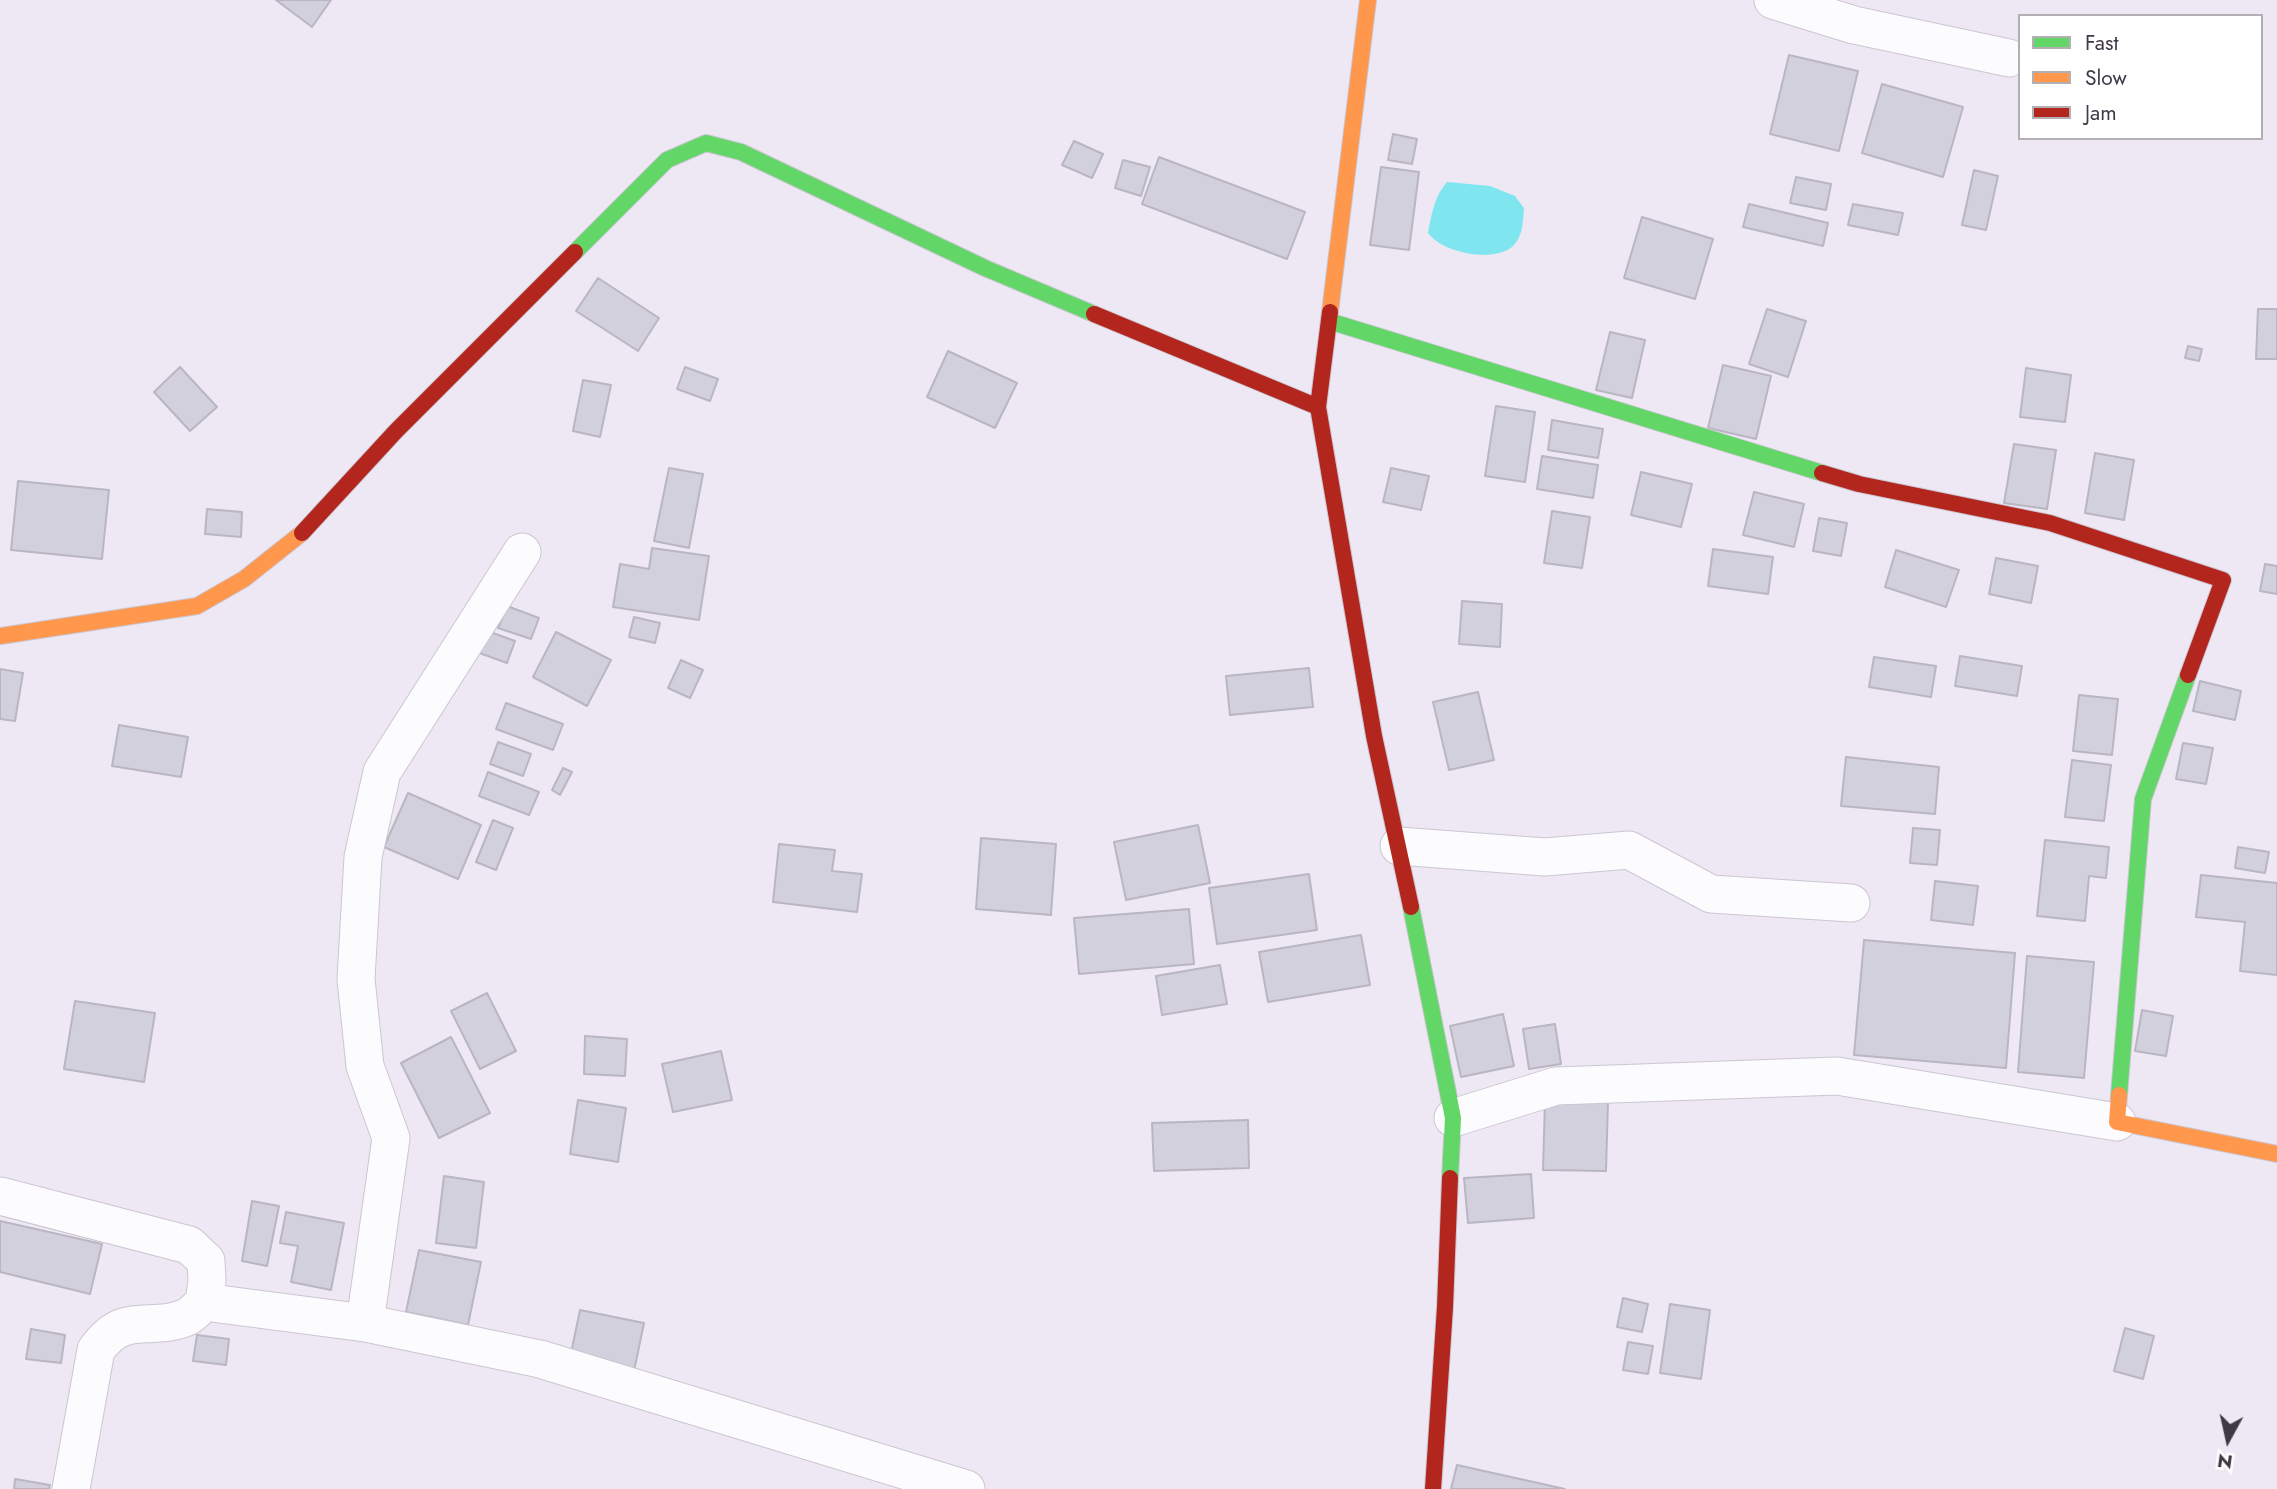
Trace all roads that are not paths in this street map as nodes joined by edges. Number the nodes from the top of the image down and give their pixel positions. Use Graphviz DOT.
graph roads {
  1 [pos="1368,0"];
  2 [pos="1773,0"];
  3 [pos="2009,58"];
  4 [pos="1329,321"];
  5 [pos="1318,407"];
  6 [pos="522,552"];
  7 [pos="0,636"];
  8 [pos="1399,846"];
  9 [pos="1851,903"];
  10 [pos="1452,1118"];
  11 [pos="2117,1122"];
  12 [pos="2277,1154"];
  13 [pos="0,1196"];
  14 [pos="204,1302"];
  15 [pos="365,1323"];
  16 [pos="71,1489"];
  17 [pos="966,1489"];
  18 [pos="1433,1489"];
  1 -- 4 [label="street"];
  2 -- 3 [label="street"];
  4 -- 5 [label="street"];
  4 -- 11 [label="street"];
  5 -- 7 [label="street"];
  5 -- 8 [label="street"];
  6 -- 15 [label="street"];
  8 -- 9 [label="street"];
  8 -- 10 [label="street"];
  10 -- 11 [label="street"];
  10 -- 18 [label="street"];
  11 -- 12 [label="street"];
  13 -- 14 [label="street"];
  14 -- 15 [label="street"];
  14 -- 16 [label="street"];
  15 -- 17 [label="street"];
}
